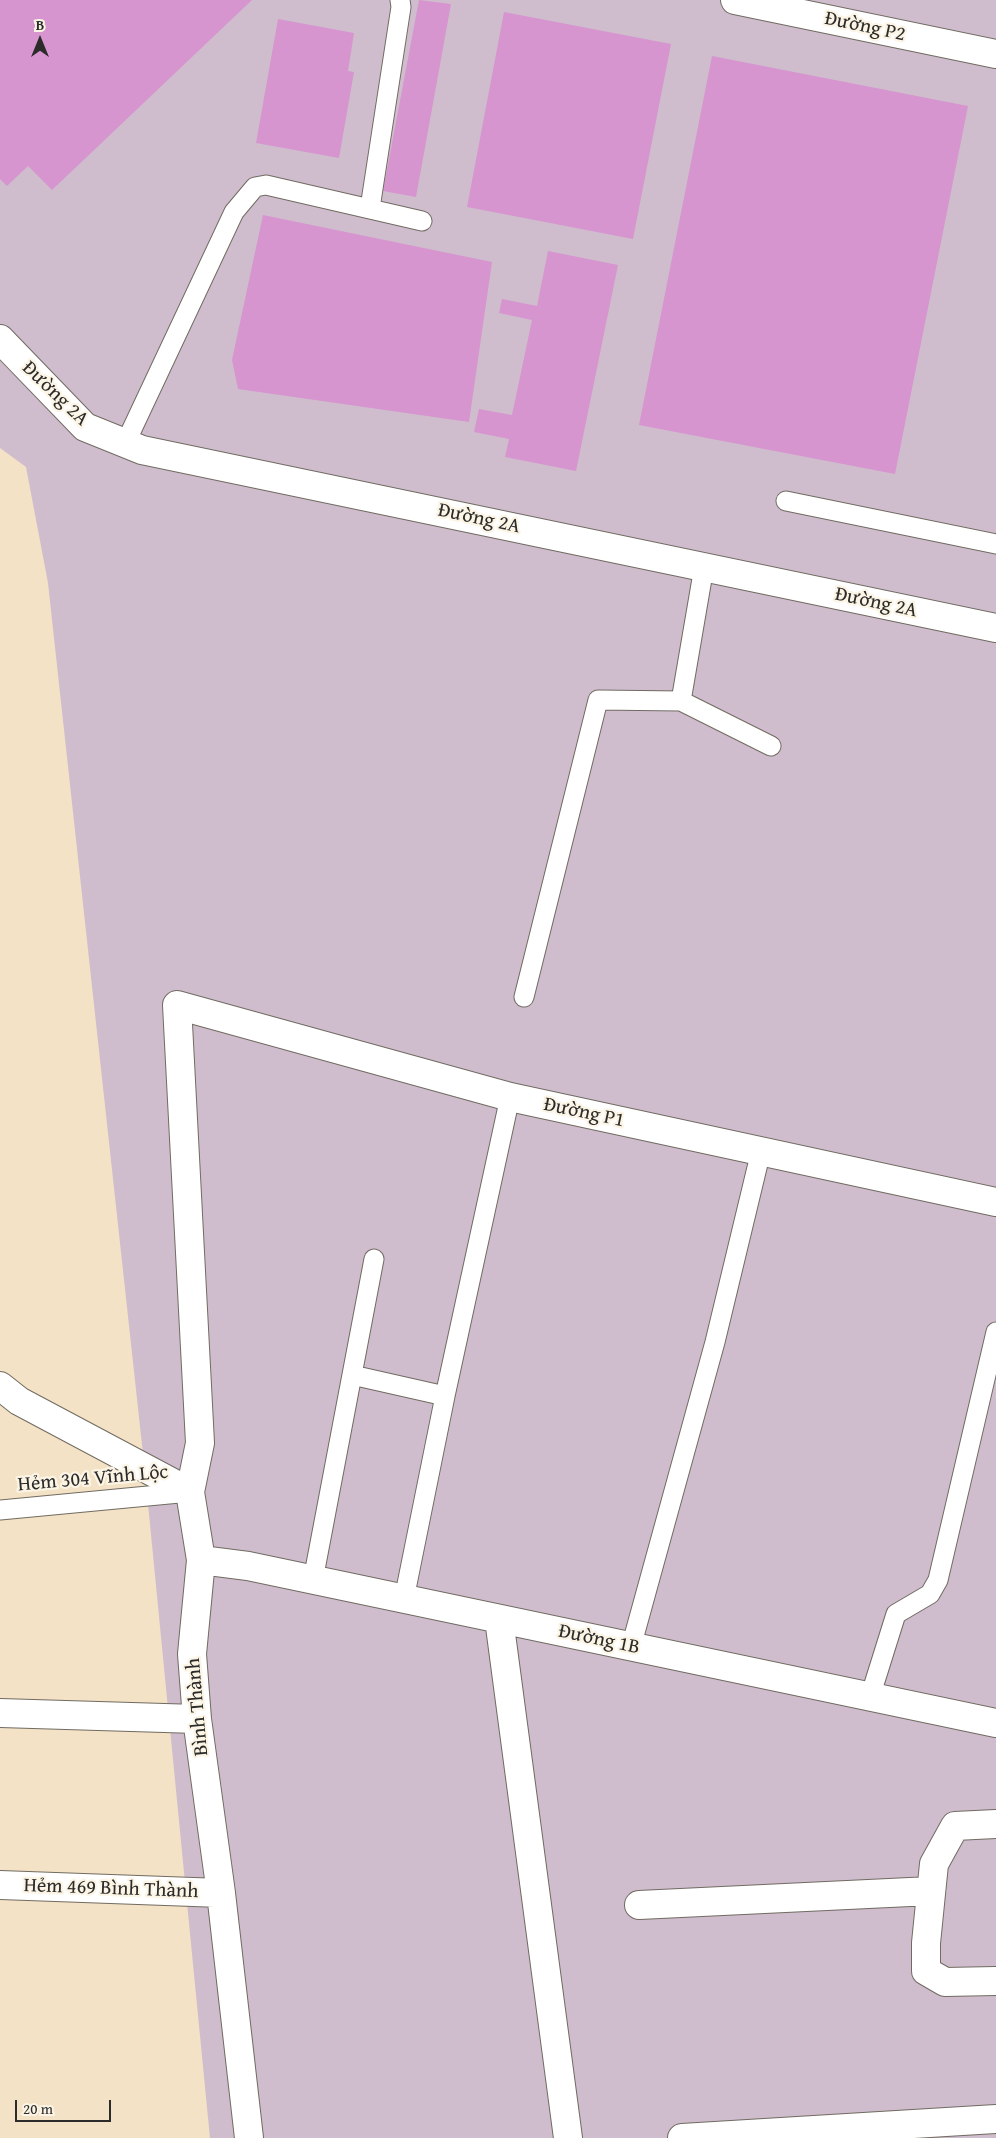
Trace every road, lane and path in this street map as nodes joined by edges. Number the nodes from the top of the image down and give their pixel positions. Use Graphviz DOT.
graph roads {
  1 [pos="400,0"];
  2 [pos="735,0"];
  3 [pos="996,54"];
  4 [pos="370,208"];
  5 [pos="422,221"];
  6 [pos="0,339"];
  7 [pos="126,444"];
  8 [pos="786,500"];
  9 [pos="996,544"];
  10 [pos="704,566"];
  11 [pos="996,628"];
  12 [pos="681,701"];
  13 [pos="771,746"];
  14 [pos="524,997"];
  15 [pos="510,1097"];
  16 [pos="761,1151"];
  17 [pos="996,1202"];
  18 [pos="374,1259"];
  19 [pos="996,1332"];
  20 [pos="352,1375"];
  21 [pos="0,1386"];
  22 [pos="446,1396"];
  23 [pos="190,1492"];
  24 [pos="0,1510"];
  25 [pos="201,1560"];
  26 [pos="313,1580"];
  27 [pos="404,1599"];
  28 [pos="499,1619"];
  29 [pos="631,1647"];
  30 [pos="870,1697"];
  31 [pos="0,1713"];
  32 [pos="197,1719"];
  33 [pos="996,1723"];
  34 [pos="996,1824"];
  35 [pos="0,1885"];
  36 [pos="931,1891"];
  37 [pos="221,1893"];
  38 [pos="639,1905"];
  39 [pos="996,1981"];
  40 [pos="996,2119"];
  41 [pos="249,2138"];
  42 [pos="568,2138"];
  43 [pos="682,2138"];
  1 -- 4 [label="lane"];
  2 -- 3 [label="street, Đường P2"];
  4 -- 5 [label="lane"];
  4 -- 7 [label="lane"];
  6 -- 7 [label="street, Đường 2A"];
  7 -- 10 [label="street, Đường 2A"];
  8 -- 9 [label="lane"];
  10 -- 11 [label="street, Đường 2A"];
  10 -- 12 [label="lane"];
  12 -- 13 [label="lane"];
  12 -- 14 [label="lane"];
  15 -- 16 [label="street, Đường P1"];
  15 -- 22 [label="lane"];
  15 -- 23 [label="street, Đường P1"];
  16 -- 17 [label="street, Đường P1"];
  16 -- 29 [label="lane"];
  18 -- 20 [label="lane"];
  19 -- 30 [label="lane"];
  20 -- 22 [label="lane"];
  20 -- 26 [label="lane"];
  21 -- 23 [label="street"];
  22 -- 27 [label="lane"];
  23 -- 24 [label="lane, Hẻm 304 Vĩnh Lộc"];
  23 -- 25 [label="street, Bình Thành"];
  25 -- 26 [label="street, Đường 1B"];
  25 -- 32 [label="street, Bình Thành"];
  26 -- 27 [label="street, Đường 1B"];
  27 -- 28 [label="street, Đường 1B"];
  28 -- 29 [label="street, Đường 1B"];
  28 -- 42 [label="street"];
  29 -- 30 [label="street, Đường 1B"];
  30 -- 33 [label="street, Đường 1B"];
  31 -- 32 [label="street"];
  32 -- 37 [label="street, Bình Thành"];
  34 -- 36 [label="street"];
  35 -- 37 [label="street, Hẻm 469 Bình Thành"];
  36 -- 38 [label="street"];
  36 -- 39 [label="street"];
  37 -- 41 [label="street, Bình Thành"];
  40 -- 43 [label="street"];
}
